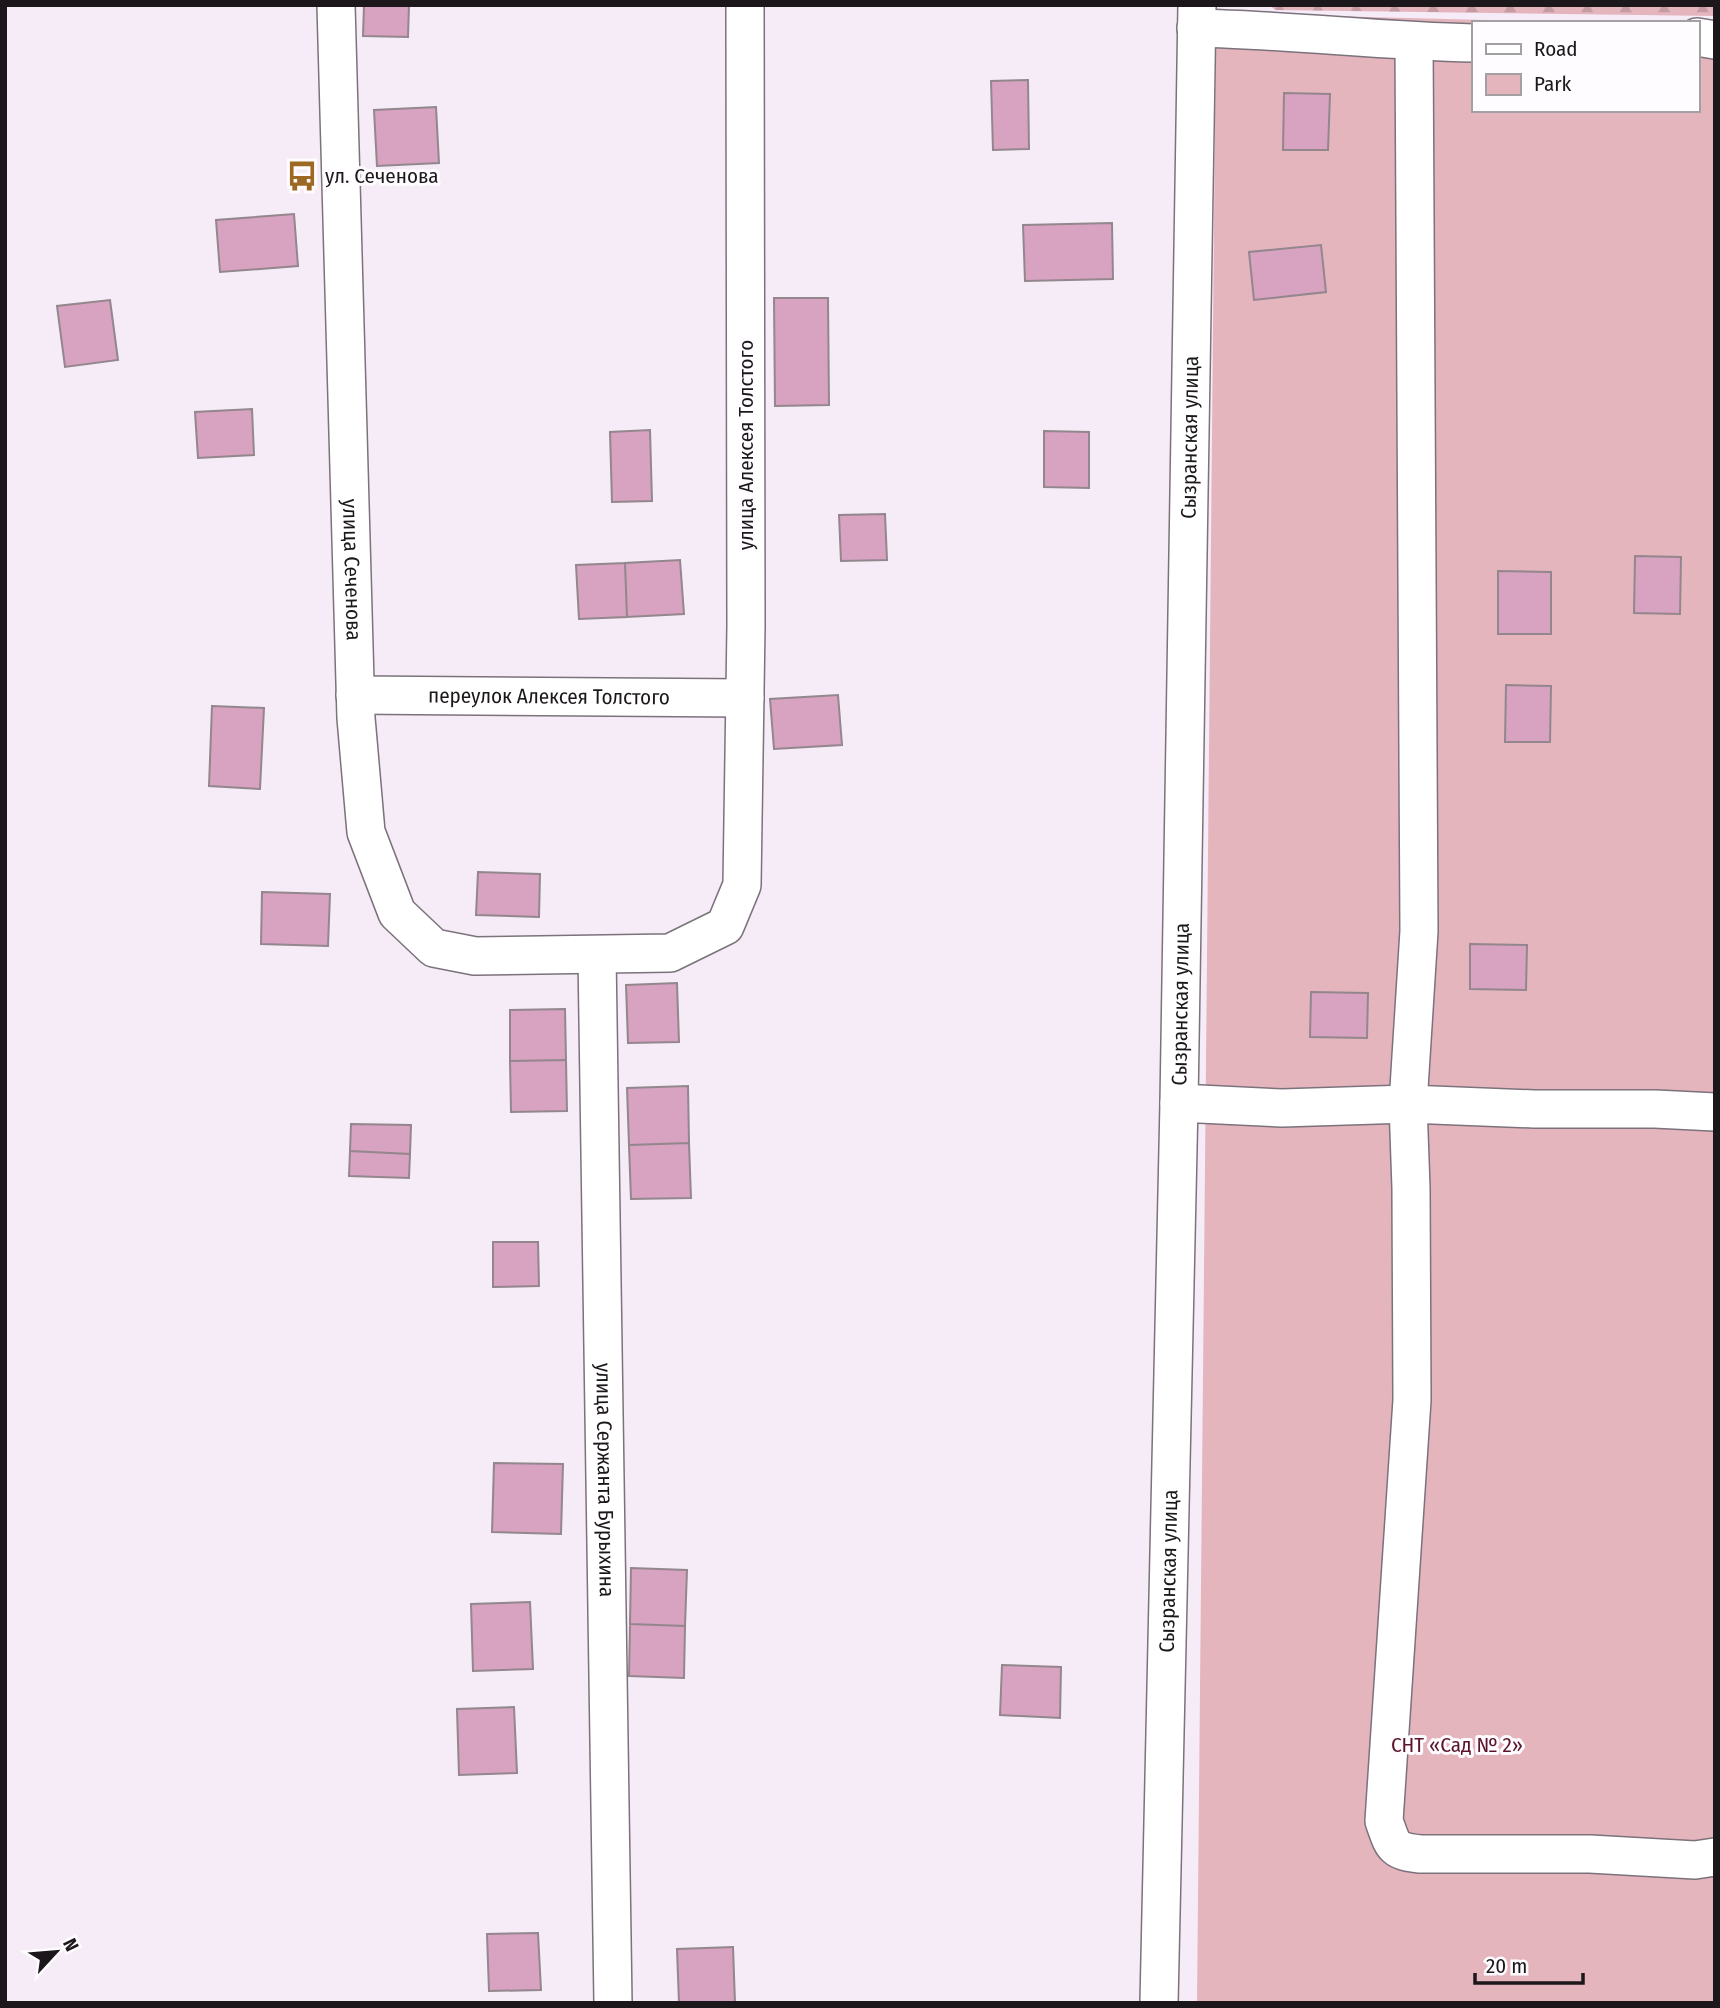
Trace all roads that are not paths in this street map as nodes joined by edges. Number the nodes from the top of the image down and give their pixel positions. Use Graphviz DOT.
graph roads {
  1 [pos="336,5"];
  2 [pos="745,5"];
  3 [pos="1197,16"];
  4 [pos="1414,42"];
  5 [pos="1472,43"];
  6 [pos="355,695"];
  7 [pos="745,698"];
  8 [pos="597,956"];
  9 [pos="1179,1102"];
  10 [pos="1408,1104"];
  11 [pos="1715,1112"];
  12 [pos="1715,1857"];
  13 [pos="613,2003"];
  14 [pos="1159,2003"];
  1 -- 6 [label="street, улица Сеченова"];
  2 -- 7 [label="street, улица Алексея Толстого"];
  3 -- 4 [label="street"];
  3 -- 9 [label="street, Сызранская улица"];
  4 -- 5 [label="street"];
  4 -- 10 [label="street"];
  6 -- 7 [label="street, переулок Алексея Толстого"];
  6 -- 8 [label="street, улица Сеченова"];
  7 -- 8 [label="street, улица Алексея Толстого"];
  8 -- 13 [label="street, улица Сержанта Бурыхина"];
  9 -- 10 [label="street"];
  9 -- 14 [label="street, Сызранская улица"];
  10 -- 11 [label="street"];
  10 -- 12 [label="street"];
}
